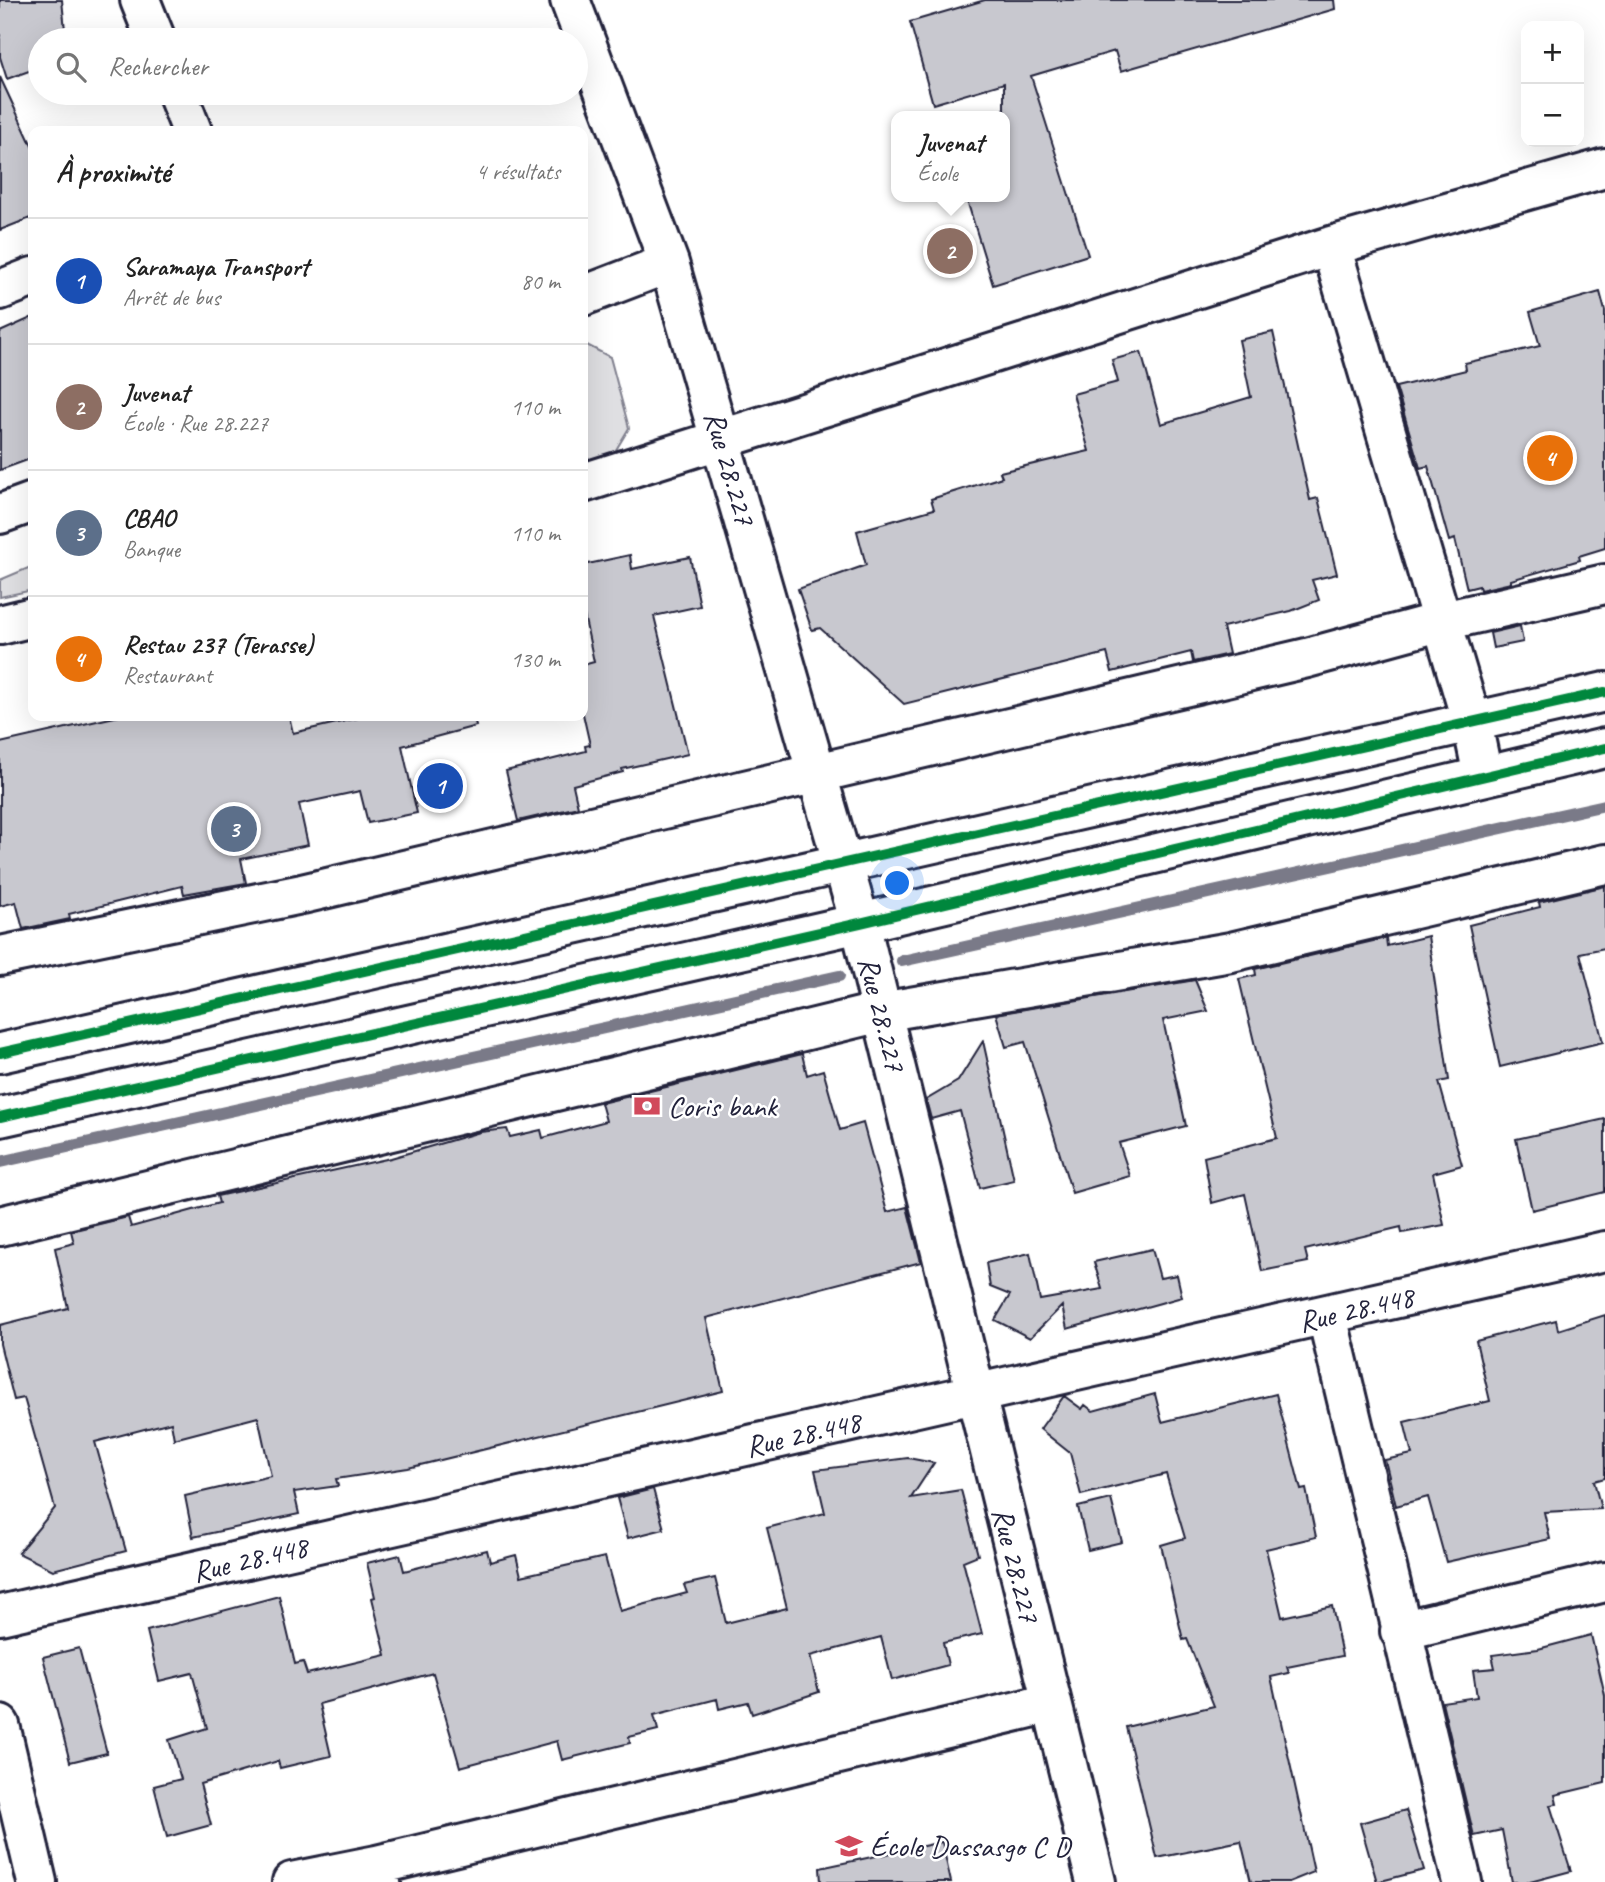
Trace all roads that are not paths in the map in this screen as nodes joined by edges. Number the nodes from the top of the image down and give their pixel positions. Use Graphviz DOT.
graph roads {
  1 [pos="141,0"];
  2 [pos="570,0"];
  3 [pos="152,28"];
  4 [pos="581,28"];
  5 [pos="588,48"];
  6 [pos="181,105"];
  7 [pos="189,126"];
  8 [pos="1605,168"];
  9 [pos="1331,246"];
  10 [pos="669,263"];
  11 [pos="28,279"];
  12 [pos="0,290"];
  13 [pos="588,294"];
  14 [pos="722,441"];
  15 [pos="588,482"];
  16 [pos="28,504"];
  17 [pos="0,514"];
  18 [pos="1605,584"];
  19 [pos="28,618"];
  20 [pos="1443,621"];
  21 [pos="0,625"];
  22 [pos="1605,692"];
  23 [pos="1472,723"];
  24 [pos="1605,748"];
  25 [pos="817,773"];
  26 [pos="1483,776"];
  27 [pos="843,864"];
  28 [pos="1605,864"];
  29 [pos="860,923"];
  30 [pos="0,956"];
  31 [pos="881,1012"];
  32 [pos="0,1053"];
  33 [pos="0,1117"];
  34 [pos="0,1226"];
  35 [pos="1605,1251"];
  36 [pos="1327,1316"];
  37 [pos="974,1396"];
  38 [pos="1605,1582"];
  39 [pos="0,1615"];
  40 [pos="1400,1631"];
  41 [pos="1051,1703"];
  42 [pos="0,1725"];
  43 [pos="379,1873"];
  44 [pos="37,1882"];
  45 [pos="292,1882"];
  46 [pos="1097,1882"];
  47 [pos="1462,1882"];
  1 -- 3 [label="street"];
  2 -- 4 [label="street, Rue 28.227"];
  5 -- 10 [label="street, Rue 28.227"];
  6 -- 7 [label="street"];
  8 -- 9 [label="street"];
  9 -- 14 [label="street"];
  9 -- 20 [label="street"];
  10 -- 13 [label="street"];
  10 -- 14 [label="street, Rue 28.227"];
  11 -- 12 [label="street"];
  14 -- 15 [label="street"];
  14 -- 25 [label="street, Rue 28.227"];
  16 -- 17 [label="street"];
  18 -- 20 [label="street"];
  19 -- 21 [label="street"];
  20 -- 23 [label="street"];
  20 -- 25 [label="street"];
  22 -- 23 [label="street"];
  23 -- 26 [label="street"];
  23 -- 27 [label="street"];
  24 -- 26 [label="street"];
  25 -- 27 [label="street, Rue 28.227"];
  25 -- 30 [label="street"];
  26 -- 29 [label="street"];
  27 -- 29 [label="street, Rue 28.227"];
  27 -- 32 [label="street"];
  28 -- 31 [label="street"];
  29 -- 31 [label="street, Rue 28.227"];
  29 -- 33 [label="street"];
  31 -- 34 [label="street"];
  31 -- 37 [label="street, Rue 28.227"];
  35 -- 36 [label="street, Rue 28.448"];
  36 -- 37 [label="street, Rue 28.448"];
  36 -- 40 [label="street"];
  37 -- 39 [label="street, Rue 28.448"];
  37 -- 41 [label="street, Rue 28.227"];
  38 -- 40 [label="street"];
  40 -- 47 [label="street"];
  41 -- 43 [label="street"];
  41 -- 46 [label="street, Rue 28.227"];
  42 -- 44 [label="street"];
  43 -- 45 [label="street"];
}
